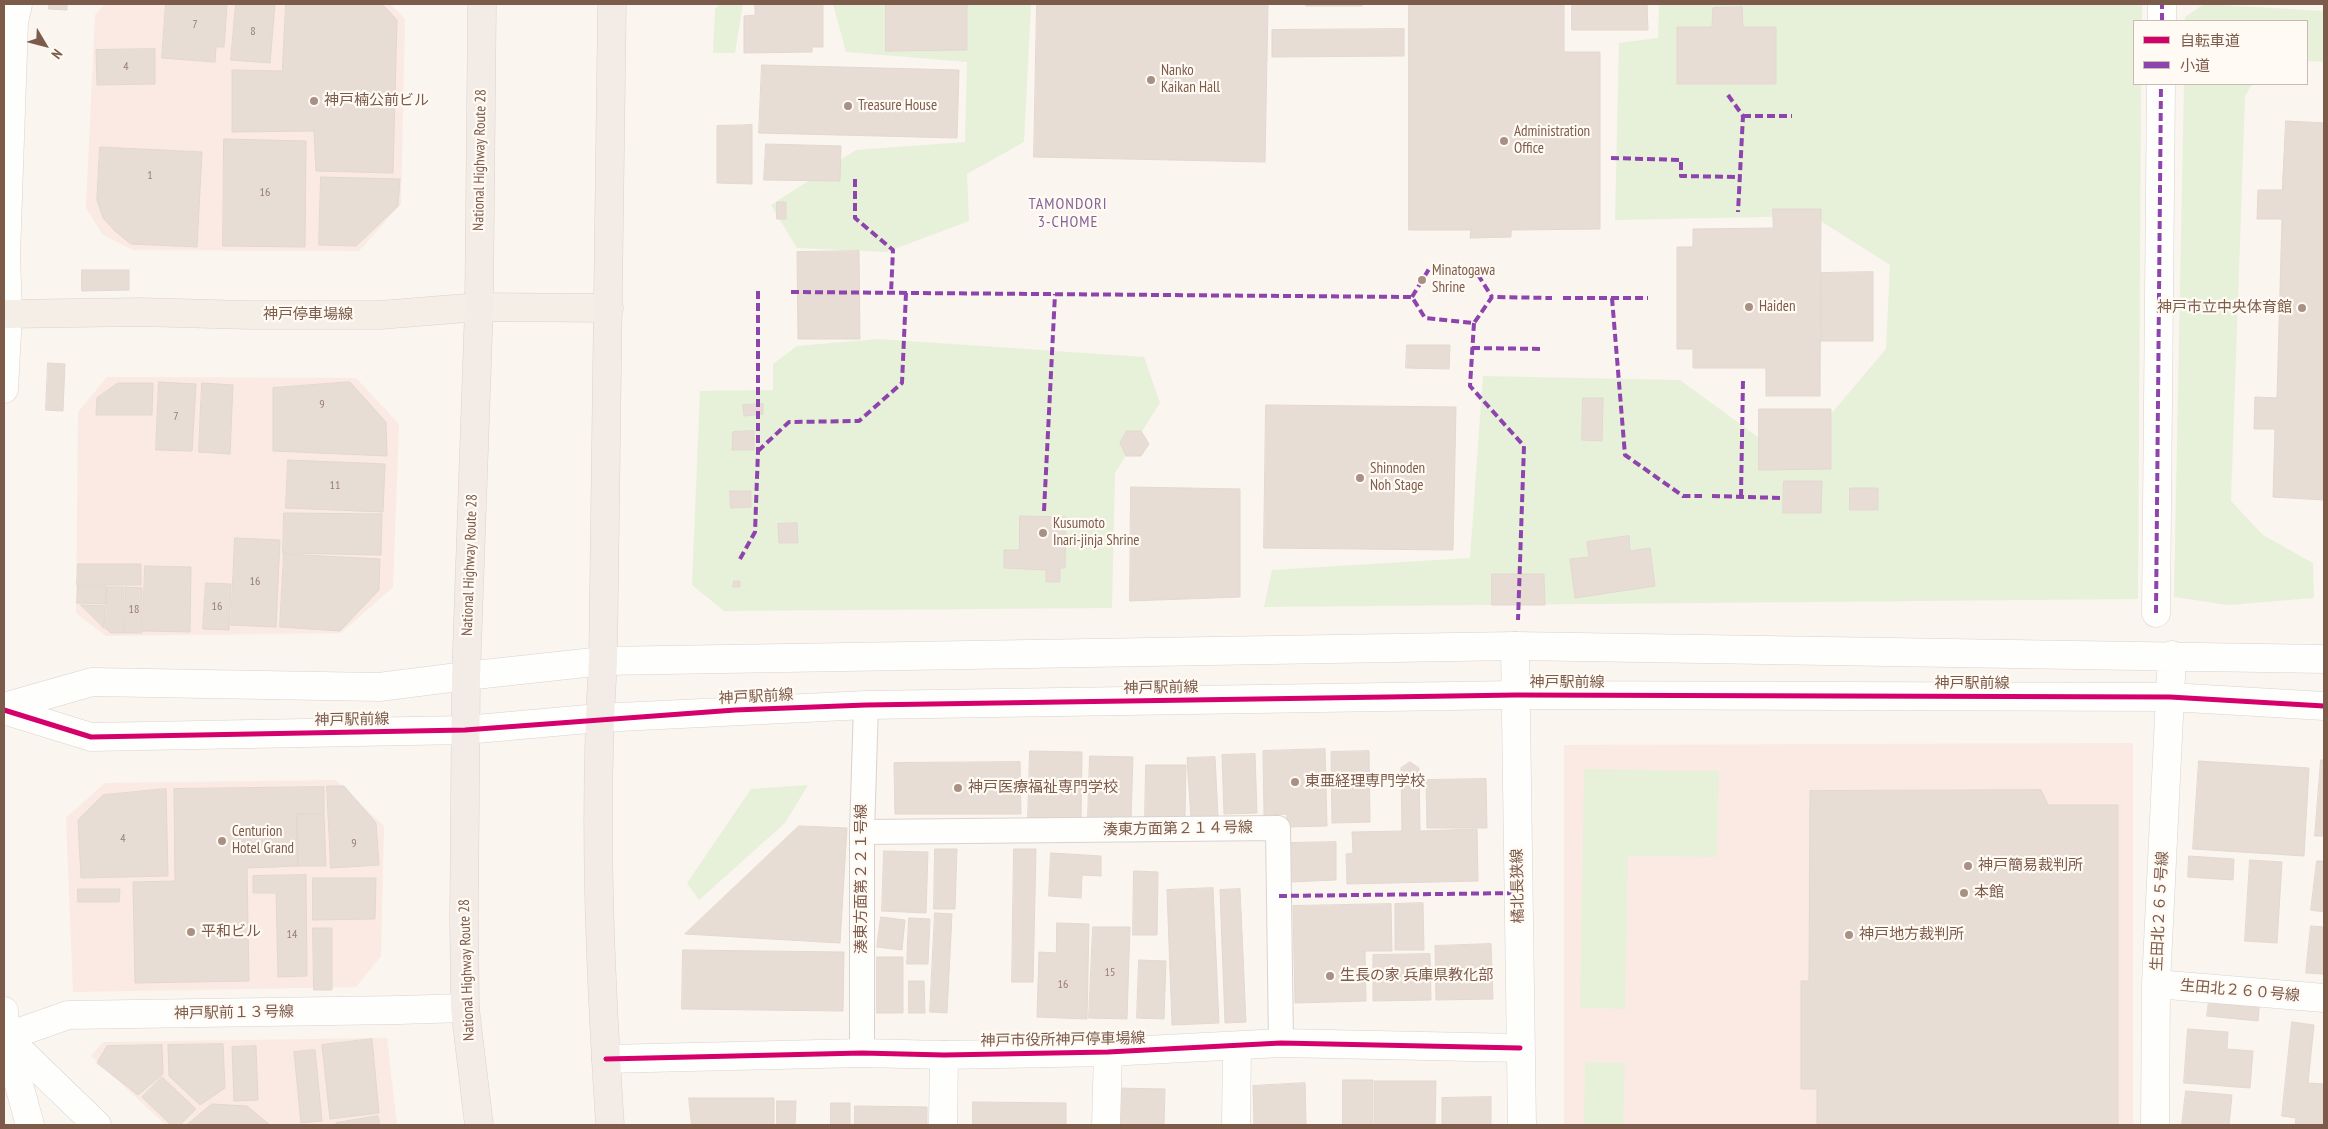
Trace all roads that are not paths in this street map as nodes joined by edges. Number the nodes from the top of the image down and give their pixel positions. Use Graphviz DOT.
graph roads {
  1 [pos="18,4"];
  2 [pos="482,4"];
  3 [pos="612,4"];
  4 [pos="2162,4"];
  5 [pos="2162,20"];
  6 [pos="2161,85"];
  7 [pos="7,120"];
  8 [pos="5,256"];
  9 [pos="479,307"];
  10 [pos="609,308"];
  11 [pos="8,314"];
  12 [pos="4,389"];
  13 [pos="2156,613"];
  14 [pos="1515,646"];
  15 [pos="2172,655"];
  16 [pos="2324,658"];
  17 [pos="603,661"];
  18 [pos="466,676"];
  19 [pos="1516,695"];
  20 [pos="2170,697"];
  21 [pos="866,705"];
  22 [pos="2324,706"];
  23 [pos="4,708"];
  24 [pos="599,718"];
  25 [pos="466,730"];
  26 [pos="862,832"];
  27 [pos="2156,984"];
  28 [pos="2324,998"];
  29 [pos="465,1008"];
  30 [pos="4,1033"];
  31 [pos="1281,1043"];
  32 [pos="1237,1046"];
  33 [pos="1520,1048"];
  34 [pos="1108,1052"];
  35 [pos="862,1053"];
  36 [pos="944,1055"];
  37 [pos="606,1059"];
  38 [pos="30,1125"];
  39 [pos="97,1125"];
  40 [pos="479,1125"];
  41 [pos="610,1125"];
  42 [pos="943,1125"];
  43 [pos="1106,1125"];
  44 [pos="1236,1125"];
  45 [pos="1522,1125"];
  46 [pos="2155,1125"];
  1 -- 7 [label="street"];
  2 -- 9 [label="highway, National Highway Route 28"];
  3 -- 10 [label="highway"];
  4 -- 5 [label="street"];
  6 -- 13 [label="street"];
  7 -- 8 [label="street"];
  8 -- 11 [label="street"];
  9 -- 10 [label="main road, 神戸停車場線"];
  9 -- 11 [label="main road, 神戸停車場線"];
  9 -- 18 [label="highway, National Highway Route 28"];
  10 -- 17 [label="highway"];
  11 -- 12 [label="street"];
  14 -- 15 [label="street, 神戸駅前線"];
  14 -- 17 [label="street, 神戸駅前線"];
  14 -- 19 [label="street, 橘北長狭線"];
  15 -- 16 [label="street, 神戸駅前線"];
  15 -- 20 [label="street, 生田北２６５号線"];
  17 -- 18 [label="street, 神戸駅前線"];
  17 -- 24 [label="highway"];
  18 -- 23 [label="street, 神戸駅前線"];
  18 -- 25 [label="highway, National Highway Route 28"];
  19 -- 20 [label="street, 神戸駅前線"];
  19 -- 21 [label="street, 神戸駅前線"];
  19 -- 33 [label="street, 橘北長狭線"];
  20 -- 22 [label="street, 神戸駅前線"];
  20 -- 27 [label="street, 生田北２６５号線"];
  21 -- 24 [label="street, 神戸駅前線"];
  21 -- 26 [label="lane, 湊東方面第２２１号線"];
  23 -- 25 [label="street, 神戸駅前線"];
  24 -- 25 [label="street, 神戸駅前線"];
  24 -- 37 [label="highway"];
  25 -- 29 [label="highway, National Highway Route 28"];
  26 -- 31 [label="lane, 湊東方面第２１４号線"];
  26 -- 35 [label="lane, 湊東方面第２２１号線"];
  27 -- 28 [label="street, 生田北２６０号線"];
  27 -- 46 [label="street, 生田北２６５号線"];
  29 -- 30 [label="street, 神戸駅前１３号線"];
  29 -- 40 [label="highway, National Highway Route 28"];
  30 -- 38 [label="street"];
  30 -- 39 [label="street"];
  31 -- 32 [label="street, 神戸市役所神戸停車場線"];
  31 -- 33 [label="street, 神戸市役所神戸停車場線"];
  32 -- 34 [label="street, 神戸市役所神戸停車場線"];
  32 -- 44 [label="street"];
  33 -- 45 [label="street, 橘北長狭線"];
  34 -- 36 [label="street, 神戸市役所神戸停車場線"];
  34 -- 43 [label="street"];
  35 -- 36 [label="street, 神戸市役所神戸停車場線"];
  35 -- 37 [label="street, 神戸市役所神戸停車場線"];
  36 -- 42 [label="street"];
  37 -- 41 [label="highway"];
}
